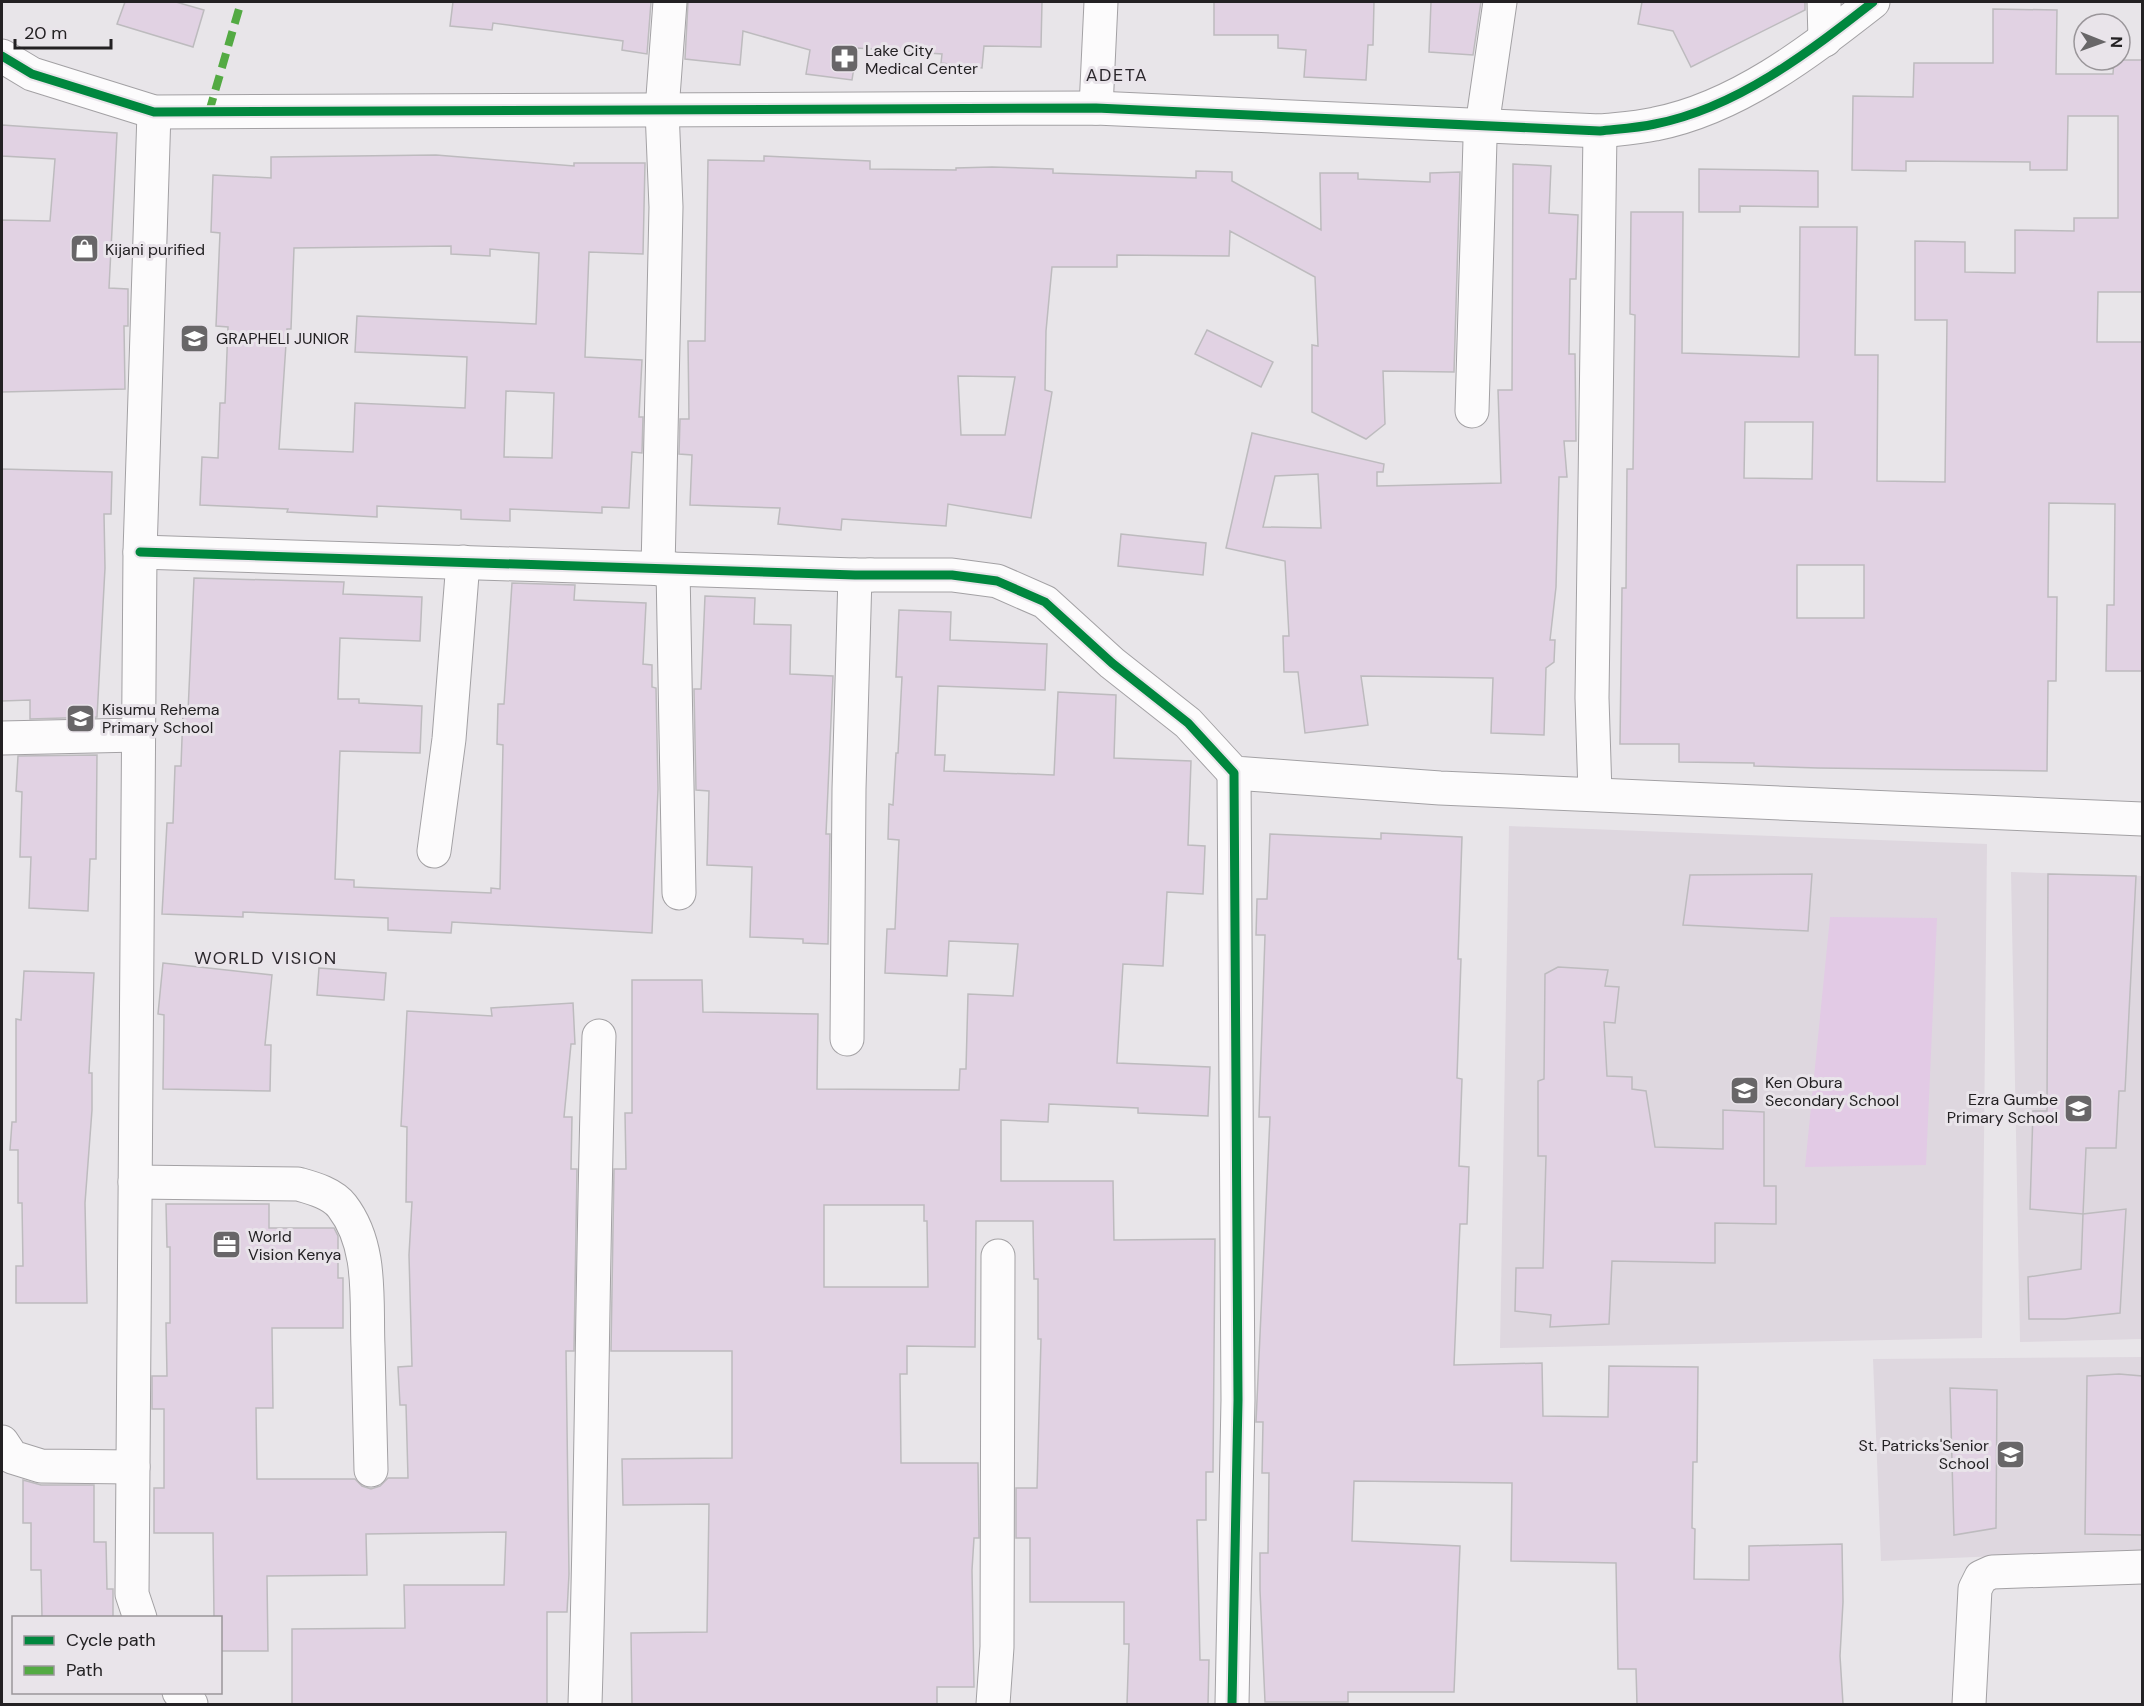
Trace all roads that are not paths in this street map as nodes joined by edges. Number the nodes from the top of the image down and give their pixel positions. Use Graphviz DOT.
graph roads {
  1 [pos="670,2"];
  2 [pos="1101,2"];
  3 [pos="1500,2"];
  4 [pos="1824,2"];
  5 [pos="1873,2"];
  6 [pos="1825,40"];
  7 [pos="2,56"];
  8 [pos="1096,108"];
  9 [pos="662,110"];
  10 [pos="154,112"];
  11 [pos="1483,126"];
  12 [pos="1600,131"];
  13 [pos="1472,411"];
  14 [pos="140,552"];
  15 [pos="463,562"];
  16 [pos="666,569"];
  17 [pos="863,575"];
  18 [pos="138,735"];
  19 [pos="2,738"];
  20 [pos="1234,773"];
  21 [pos="1595,794"];
  22 [pos="2142,819"];
  23 [pos="434,851"];
  24 [pos="679,893"];
  25 [pos="599,1036"];
  26 [pos="847,1039"];
  27 [pos="135,1182"];
  28 [pos="998,1256"];
  29 [pos="2,1442"];
  30 [pos="133,1467"];
  31 [pos="371,1470"];
  32 [pos="2142,1567"];
  33 [pos="140,1616"];
  34 [pos="585,1704"];
  35 [pos="993,1704"];
  36 [pos="1232,1704"];
  37 [pos="1969,1704"];
  1 -- 9 [label="street"];
  2 -- 8 [label="street"];
  3 -- 11 [label="street"];
  4 -- 6 [label="street"];
  5 -- 6 [label="street"];
  6 -- 12 [label="street"];
  7 -- 10 [label="street"];
  8 -- 9 [label="street"];
  8 -- 11 [label="street"];
  9 -- 10 [label="street"];
  9 -- 16 [label="street"];
  10 -- 14 [label="street"];
  11 -- 12 [label="street"];
  11 -- 13 [label="street"];
  12 -- 21 [label="street"];
  14 -- 15 [label="street"];
  14 -- 18 [label="street"];
  15 -- 16 [label="street"];
  15 -- 23 [label="street"];
  16 -- 17 [label="street"];
  16 -- 24 [label="street"];
  17 -- 20 [label="street"];
  17 -- 26 [label="street"];
  18 -- 19 [label="street"];
  18 -- 27 [label="street"];
  20 -- 21 [label="street"];
  20 -- 36 [label="street"];
  21 -- 22 [label="street"];
  25 -- 34 [label="street"];
  27 -- 30 [label="street"];
  27 -- 31 [label="street"];
  28 -- 35 [label="street"];
  29 -- 30 [label="street"];
  30 -- 33 [label="street"];
  32 -- 37 [label="street"];
}
